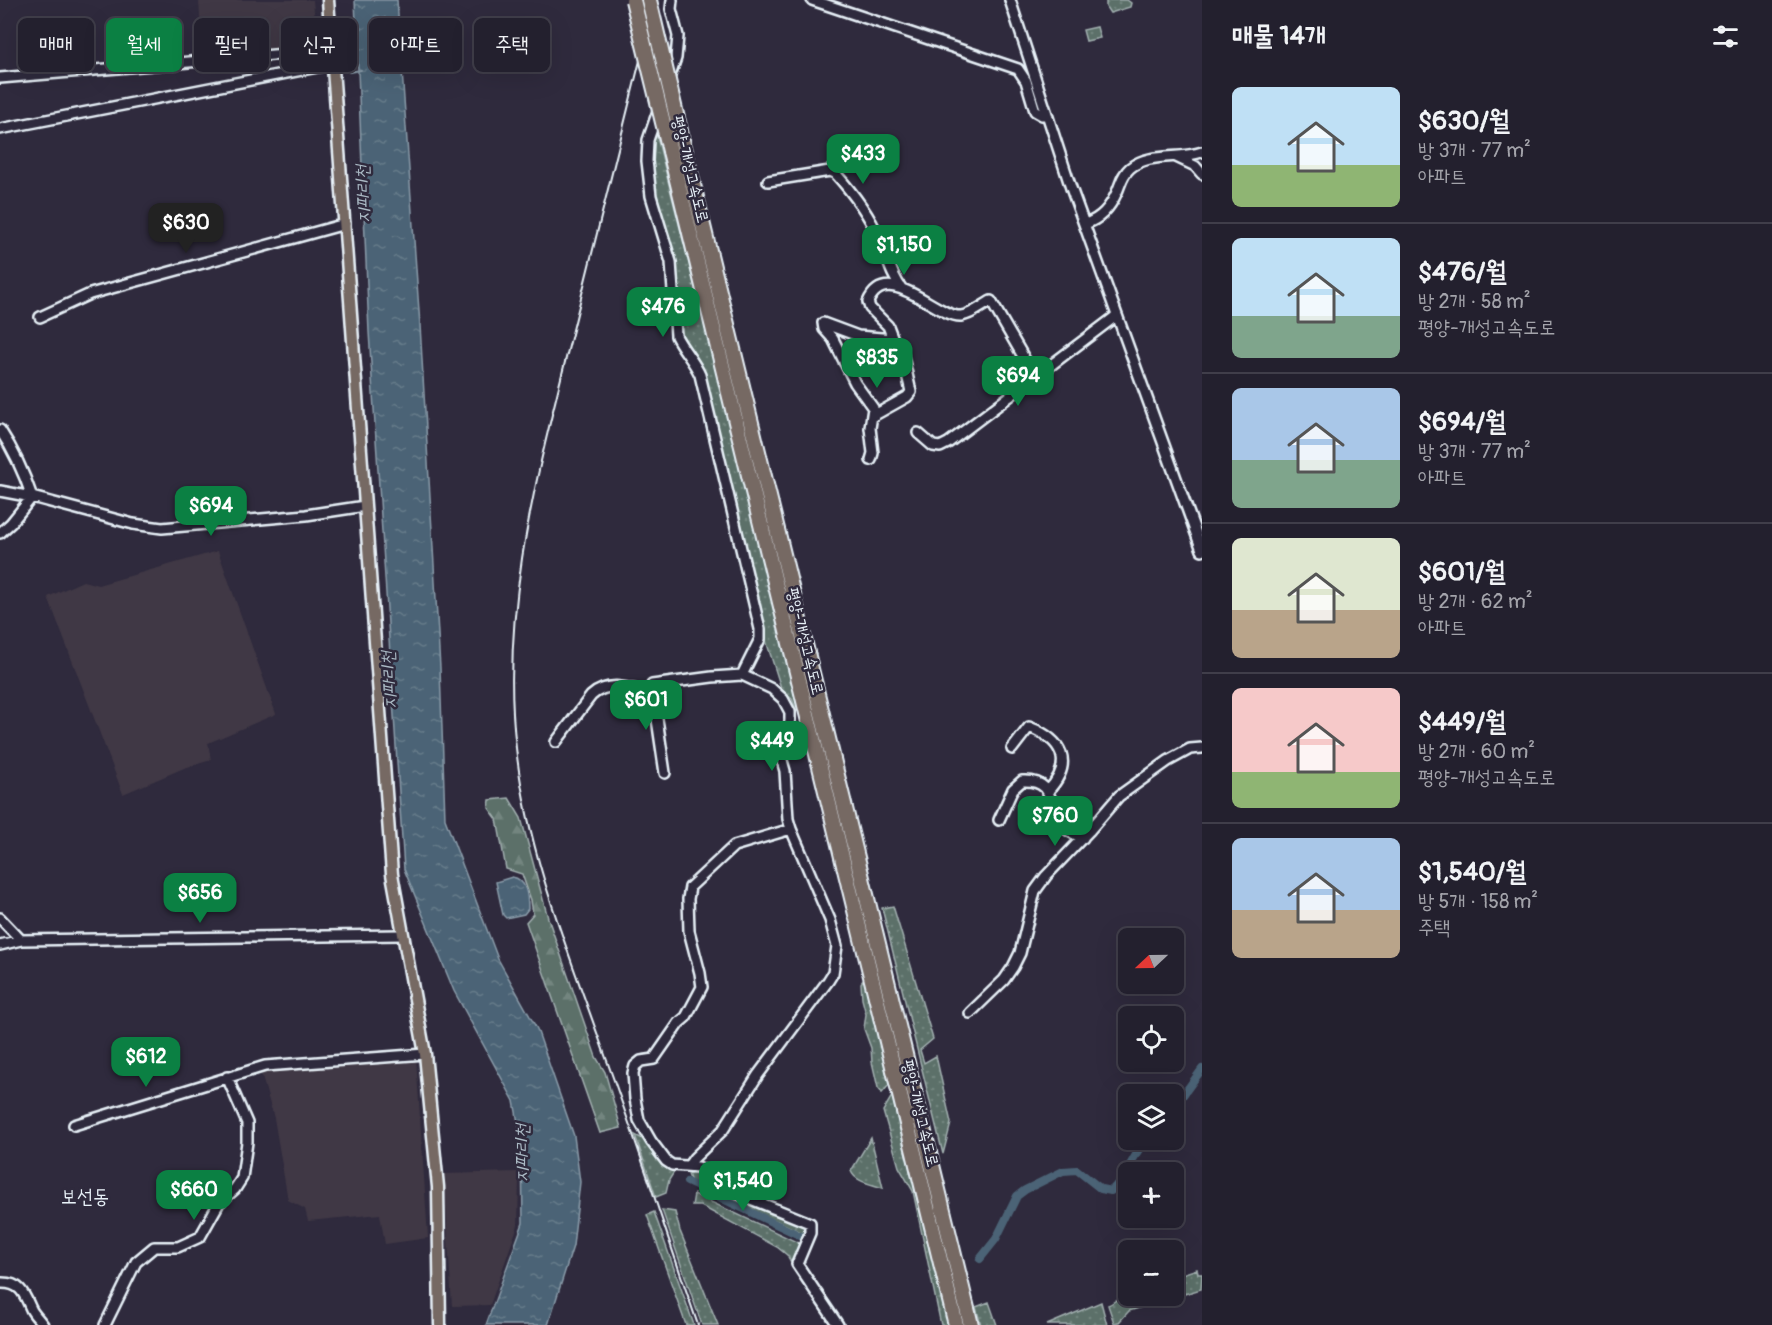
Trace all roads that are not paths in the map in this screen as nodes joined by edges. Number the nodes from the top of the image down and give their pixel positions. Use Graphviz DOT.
graph roads {
  1 [pos="328,0"];
  2 [pos="633,0"];
  3 [pos="649,0"];
  4 [pos="672,0"];
  5 [pos="812,0"];
  6 [pos="1010,0"];
  7 [pos="329,18"];
  8 [pos="281,54"];
  9 [pos="292,72"];
  10 [pos="334,72"];
  11 [pos="0,78"];
  12 [pos="1046,115"];
  13 [pos="0,129"];
  14 [pos="1201,153"];
  15 [pos="1176,157"];
  16 [pos="1202,174"];
  17 [pos="768,181"];
  18 [pos="345,224"];
  19 [pos="1085,224"];
  20 [pos="902,289"];
  21 [pos="1116,316"];
  22 [pos="40,317"];
  23 [pos="872,338"];
  24 [pos="893,339"];
  25 [pos="844,362"];
  26 [pos="1035,377"];
  27 [pos="873,416"];
  28 [pos="0,430"];
  29 [pos="918,433"];
  30 [pos="871,460"];
  31 [pos="0,491"];
  32 [pos="32,497"];
  33 [pos="365,506"];
  34 [pos="0,533"];
  35 [pos="1202,550"];
  36 [pos="742,675"];
  37 [pos="654,695"];
  38 [pos="556,742"];
  39 [pos="1202,748"];
  40 [pos="1012,749"];
  41 [pos="665,773"];
  42 [pos="1048,791"];
  43 [pos="999,820"];
  44 [pos="791,829"];
  45 [pos="1083,838"];
  46 [pos="0,918"];
  47 [pos="403,935"];
  48 [pos="21,940"];
  49 [pos="0,945"];
  50 [pos="970,1013"];
  51 [pos="425,1054"];
  52 [pos="227,1077"];
  53 [pos="74,1125"];
  54 [pos="689,1165"];
  55 [pos="0,1283"];
  56 [pos="43,1325"];
  57 [pos="105,1325"];
  58 [pos="440,1325"];
  59 [pos="838,1325"];
  60 [pos="956,1325"];
  61 [pos="971,1325"];
  1 -- 7 [label="main road"];
  2 -- 60 [label="highway, 평양-개성고속도로, bridge"];
  3 -- 61 [label="highway, 평양-개성고속도로, bridge"];
  4 -- 36 [label="street"];
  5 -- 12 [label="street"];
  6 -- 12 [label="street"];
  8 -- 11 [label="street"];
  9 -- 13 [label="street"];
  10 -- 18 [label="main road"];
  12 -- 19 [label="street"];
  14 -- 15 [label="street"];
  15 -- 16 [label="street"];
  15 -- 19 [label="street"];
  17 -- 20 [label="street"];
  18 -- 22 [label="street"];
  18 -- 33 [label="main road"];
  19 -- 21 [label="street"];
  20 -- 24 [label="street"];
  20 -- 26 [label="street"];
  21 -- 26 [label="street"];
  21 -- 35 [label="street"];
  23 -- 24 [label="street"];
  23 -- 25 [label="street"];
  23 -- 25 [label="street"];
  24 -- 27 [label="street"];
  25 -- 27 [label="street"];
  26 -- 29 [label="street"];
  27 -- 30 [label="street"];
  28 -- 32 [label="street"];
  31 -- 32 [label="street"];
  32 -- 33 [label="street"];
  32 -- 34 [label="street"];
  33 -- 47 [label="main road"];
  36 -- 37 [label="street"];
  36 -- 44 [label="street"];
  37 -- 38 [label="street"];
  37 -- 41 [label="street"];
  39 -- 45 [label="street"];
  40 -- 42 [label="street"];
  42 -- 43 [label="street"];
  42 -- 45 [label="street"];
  44 -- 54 [label="street"];
  44 -- 54 [label="street"];
  45 -- 50 [label="street"];
  46 -- 48 [label="street"];
  47 -- 48 [label="street"];
  47 -- 51 [label="main road"];
  48 -- 49 [label="street"];
  51 -- 52 [label="street"];
  51 -- 58 [label="main road"];
  52 -- 53 [label="street"];
  52 -- 57 [label="street"];
  54 -- 59 [label="street"];
  55 -- 56 [label="street"];
}
